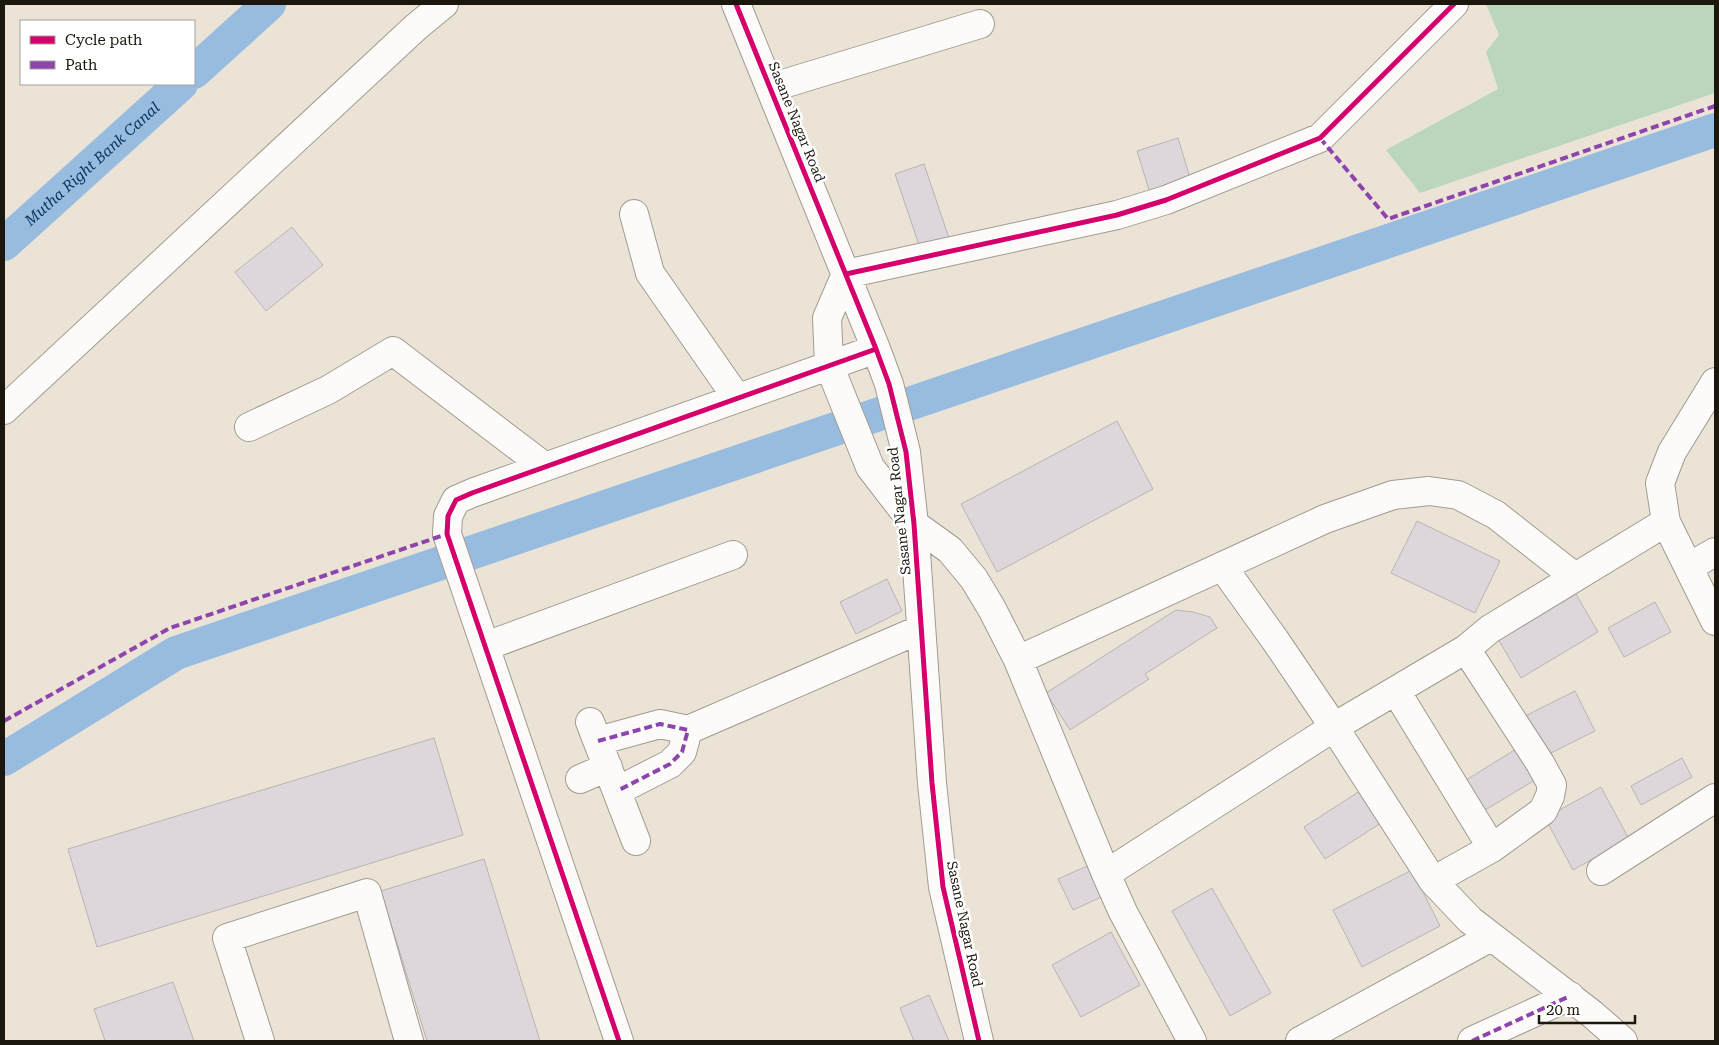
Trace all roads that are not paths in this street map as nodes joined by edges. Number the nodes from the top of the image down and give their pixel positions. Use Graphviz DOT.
graph roads {
  1 [pos="444,4"];
  2 [pos="736,4"];
  3 [pos="1454,4"];
  4 [pos="980,24"];
  5 [pos="770,88"];
  6 [pos="634,214"];
  7 [pos="846,274"];
  8 [pos="876,349"];
  9 [pos="829,365"];
  10 [pos="1715,382"];
  11 [pos="737,398"];
  12 [pos="4,410"];
  13 [pos="249,427"];
  14 [pos="544,467"];
  15 [pos="1666,522"];
  16 [pos="914,524"];
  17 [pos="1715,552"];
  18 [pos="734,555"];
  19 [pos="1222,566"];
  20 [pos="1689,566"];
  21 [pos="1575,577"];
  22 [pos="1715,621"];
  23 [pos="921,629"];
  24 [pos="486,646"];
  25 [pos="1466,649"];
  26 [pos="1018,660"];
  27 [pos="1396,691"];
  28 [pos="1334,727"];
  29 [pos="688,730"];
  30 [pos="580,779"];
  31 [pos="612,779"];
  32 [pos="1715,798"];
  33 [pos="636,841"];
  34 [pos="1492,848"];
  35 [pos="1601,871"];
  36 [pos="1106,874"];
  37 [pos="1433,881"];
  38 [pos="1491,937"];
  39 [pos="1570,996"];
  40 [pos="260,1041"];
  41 [pos="409,1041"];
  42 [pos="619,1041"];
  43 [pos="979,1041"];
  44 [pos="1192,1041"];
  45 [pos="1300,1041"];
  46 [pos="1472,1041"];
  47 [pos="1623,1041"];
  1 -- 12 [label="street"];
  2 -- 5 [label="street, Sasane Nagar Road"];
  3 -- 7 [label="street"];
  4 -- 5 [label="street"];
  5 -- 7 [label="street, Sasane Nagar Road"];
  6 -- 11 [label="street"];
  7 -- 8 [label="street, Sasane Nagar Road"];
  7 -- 9 [label="street"];
  8 -- 9 [label="street"];
  8 -- 16 [label="street, Sasane Nagar Road"];
  9 -- 11 [label="street"];
  9 -- 16 [label="street"];
  10 -- 15 [label="street"];
  11 -- 14 [label="street"];
  13 -- 14 [label="street"];
  14 -- 24 [label="street"];
  15 -- 20 [label="street"];
  15 -- 21 [label="street"];
  16 -- 23 [label="street, Sasane Nagar Road"];
  16 -- 26 [label="street"];
  17 -- 20 [label="street"];
  18 -- 24 [label="street"];
  19 -- 21 [label="street"];
  19 -- 26 [label="street"];
  19 -- 28 [label="street"];
  20 -- 22 [label="street"];
  21 -- 25 [label="street"];
  23 -- 29 [label="street"];
  23 -- 43 [label="street, Sasane Nagar Road"];
  24 -- 42 [label="street"];
  25 -- 27 [label="street"];
  25 -- 34 [label="street"];
  26 -- 36 [label="street"];
  27 -- 28 [label="street"];
  27 -- 34 [label="street"];
  28 -- 36 [label="street"];
  28 -- 37 [label="street"];
  29 -- 31 [label="street"];
  29 -- 31 [label="street"];
  30 -- 31 [label="street"];
  31 -- 33 [label="street"];
  32 -- 35 [label="street"];
  34 -- 37 [label="street"];
  36 -- 44 [label="street"];
  37 -- 38 [label="street"];
  38 -- 39 [label="street"];
  38 -- 45 [label="street"];
  39 -- 46 [label="street"];
  39 -- 47 [label="street"];
  40 -- 41 [label="street"];
}
